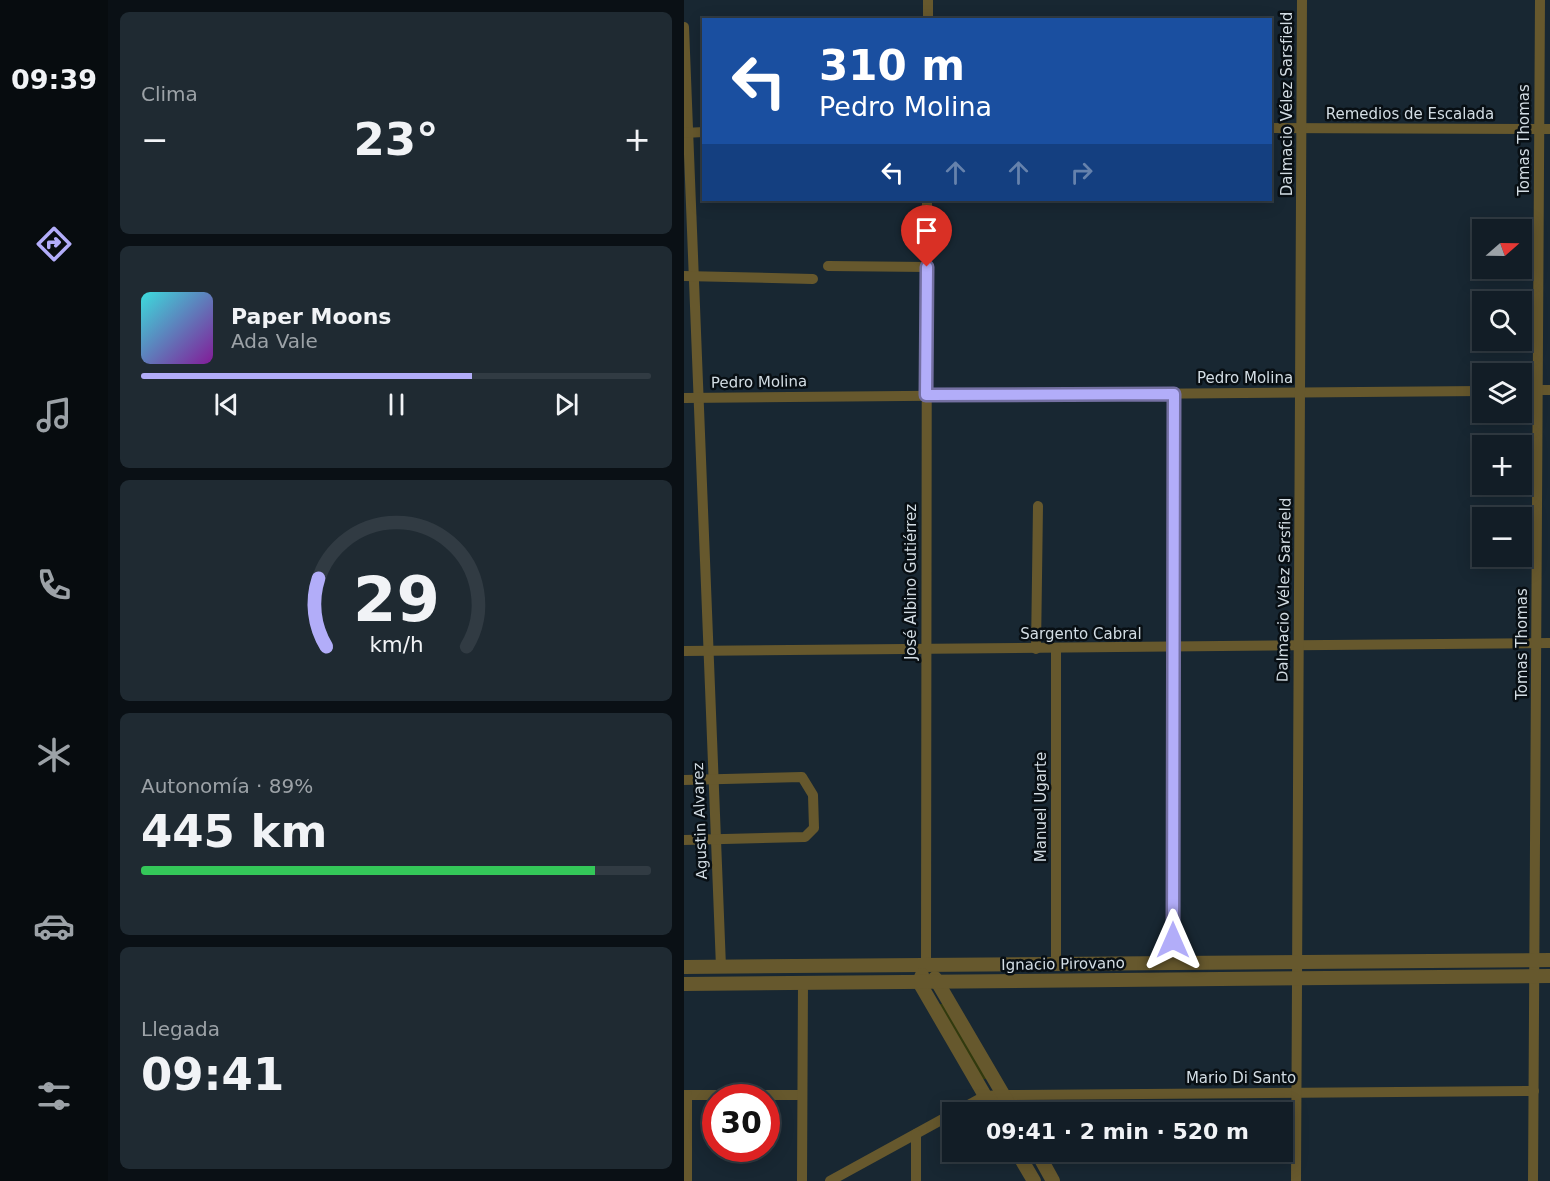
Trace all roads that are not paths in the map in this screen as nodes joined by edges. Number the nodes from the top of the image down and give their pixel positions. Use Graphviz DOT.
graph roads {
  1 [pos="928,0"];
  2 [pos="1302,0"];
  3 [pos="1540,0"];
  4 [pos="928,18"];
  5 [pos="684,27"];
  6 [pos="1272,128"];
  7 [pos="1302,128"];
  8 [pos="1545,129"];
  9 [pos="702,132"];
  10 [pos="687,133"];
  11 [pos="927,201"];
  12 [pos="828,266"];
  13 [pos="927,267"];
  14 [pos="689,277"];
  15 [pos="813,279"];
  16 [pos="1532,390"];
  17 [pos="1537,390"];
  18 [pos="1550,390"];
  19 [pos="1472,391"];
  20 [pos="1300,393"];
  21 [pos="1174,394"];
  22 [pos="926,395"];
  23 [pos="684,398"];
  24 [pos="700,398"];
  25 [pos="1038,506"];
  26 [pos="1537,643"];
  27 [pos="1550,643"];
  28 [pos="1299,647"];
  29 [pos="1174,648"];
  30 [pos="926,649"];
  31 [pos="1056,649"];
  32 [pos="1036,650"];
  33 [pos="684,651"];
  34 [pos="709,651"];
  35 [pos="714,778"];
  36 [pos="684,780"];
  37 [pos="716,839"];
  38 [pos="684,840"];
  39 [pos="1535,959"];
  40 [pos="1550,960"];
  41 [pos="1298,962"];
  42 [pos="1173,963"];
  43 [pos="1056,964"];
  44 [pos="926,965"];
  45 [pos="785,966"];
  46 [pos="820,966"];
  47 [pos="684,967"];
  48 [pos="720,967"];
  49 [pos="1535,976"];
  50 [pos="1550,976"];
  51 [pos="1298,978"];
  52 [pos="919,982"];
  53 [pos="938,982"];
  54 [pos="786,983"];
  55 [pos="803,983"];
  56 [pos="820,983"];
  57 [pos="684,984"];
  58 [pos="1534,1091"];
  59 [pos="1297,1093"];
  60 [pos="685,1095"];
  61 [pos="802,1095"];
  62 [pos="1003,1095"];
  63 [pos="985,1096"];
  64 [pos="974,1102"];
  65 [pos="989,1102"];
  66 [pos="1007,1102"];
  67 [pos="942,1119"];
  68 [pos="916,1134"];
  69 [pos="1023,1162"];
  70 [pos="1042,1162"];
  71 [pos="1032,1179"];
  72 [pos="687,1181"];
  73 [pos="802,1181"];
  74 [pos="830,1181"];
  75 [pos="916,1181"];
  76 [pos="1053,1181"];
  77 [pos="1296,1181"];
  78 [pos="1533,1181"];
  1 -- 4 [label="street"];
  2 -- 7 [label="street, Dalmacio Vélez Sarsfield"];
  3 -- 8 [label="street, Tomas Thomas"];
  5 -- 10 [label="street, Agustin Alvarez"];
  6 -- 7 [label="street, Remedios de Escalada"];
  7 -- 8 [label="street, Remedios de Escalada"];
  7 -- 20 [label="street, Dalmacio Vélez Sarsfield"];
  8 -- 17 [label="street, Tomas Thomas"];
  9 -- 10 [label="street"];
  10 -- 14 [label="street, Agustin Alvarez"];
  11 -- 13 [label="street, José Albino Gutiérrez"];
  12 -- 13 [label="street"];
  13 -- 22 [label="street, José Albino Gutiérrez"];
  14 -- 15 [label="street"];
  14 -- 24 [label="street, Agustin Alvarez"];
  16 -- 17 [label="street"];
  17 -- 18 [label="street"];
  17 -- 26 [label="street, Tomas Thomas"];
  19 -- 20 [label="street, Pedro Molina"];
  20 -- 21 [label="street, Pedro Molina"];
  20 -- 28 [label="street, Dalmacio Vélez Sarsfield"];
  21 -- 22 [label="street, Pedro Molina"];
  21 -- 29 [label="street"];
  22 -- 24 [label="street, Pedro Molina"];
  22 -- 30 [label="street, José Albino Gutiérrez"];
  23 -- 24 [label="street, Pedro Molina"];
  24 -- 34 [label="street, Agustin Alvarez"];
  25 -- 32 [label="street"];
  26 -- 27 [label="street, Sargento Cabral"];
  26 -- 28 [label="street, Sargento Cabral"];
  26 -- 39 [label="street, Tomas Thomas"];
  28 -- 29 [label="street, Sargento Cabral"];
  28 -- 41 [label="street, Dalmacio Vélez Sarsfield"];
  29 -- 31 [label="street, Sargento Cabral"];
  29 -- 42 [label="street"];
  30 -- 32 [label="street, Sargento Cabral"];
  30 -- 34 [label="street, Sargento Cabral"];
  30 -- 44 [label="street, José Albino Gutiérrez"];
  31 -- 32 [label="street, Sargento Cabral"];
  31 -- 43 [label="street, Manuel Ugarte"];
  33 -- 34 [label="street, Sargento Cabral"];
  34 -- 35 [label="street, Agustin Alvarez"];
  35 -- 36 [label="street"];
  35 -- 37 [label="street, Agustin Alvarez"];
  35 -- 37 [label="street"];
  37 -- 38 [label="street"];
  37 -- 48 [label="street, Agustin Alvarez"];
  39 -- 40 [label="street, Ignacio Pirovano"];
  39 -- 41 [label="street, Ignacio Pirovano"];
  39 -- 49 [label="street, Tomas Thomas"];
  41 -- 42 [label="street, Ignacio Pirovano"];
  41 -- 51 [label="street, Dalmacio Vélez Sarsfield"];
  42 -- 43 [label="street, Ignacio Pirovano"];
  43 -- 44 [label="street, Ignacio Pirovano"];
  44 -- 46 [label="street, Ignacio Pirovano"];
  44 -- 52 [label="street"];
  44 -- 53 [label="street"];
  45 -- 46 [label="street, Ignacio Pirovano"];
  45 -- 48 [label="street, Ignacio Pirovano"];
  45 -- 54 [label="street"];
  46 -- 56 [label="street"];
  47 -- 48 [label="street, Ignacio Pirovano"];
  49 -- 50 [label="street, Ignacio Pirovano"];
  49 -- 51 [label="street, Ignacio Pirovano"];
  49 -- 58 [label="street, Tomas Thomas"];
  51 -- 53 [label="street, Ignacio Pirovano"];
  51 -- 59 [label="street, Dalmacio Vélez Sarsfield"];
  52 -- 53 [label="street, Ignacio Pirovano"];
  52 -- 56 [label="street, Ignacio Pirovano"];
  52 -- 63 [label="street"];
  53 -- 62 [label="street"];
  54 -- 55 [label="street, Ignacio Pirovano"];
  54 -- 57 [label="street, Ignacio Pirovano"];
  55 -- 56 [label="street, Ignacio Pirovano"];
  55 -- 61 [label="street"];
  58 -- 59 [label="street, Mario Di Santo"];
  58 -- 78 [label="street, Tomas Thomas"];
  59 -- 62 [label="street, Mario Di Santo"];
  59 -- 77 [label="street, Dalmacio Vélez Sarsfield"];
  60 -- 61 [label="street"];
  60 -- 72 [label="street"];
  61 -- 73 [label="street"];
  62 -- 63 [label="street, Mario Di Santo"];
  62 -- 66 [label="street"];
  63 -- 64 [label="street, Mario Di Santo"];
  63 -- 65 [label="street"];
  67 -- 68 [label="street, Mario Di Santo"];
  68 -- 74 [label="street, Mario Di Santo"];
  68 -- 75 [label="street"];
  69 -- 71 [label="street"];
  70 -- 76 [label="street"];
}
